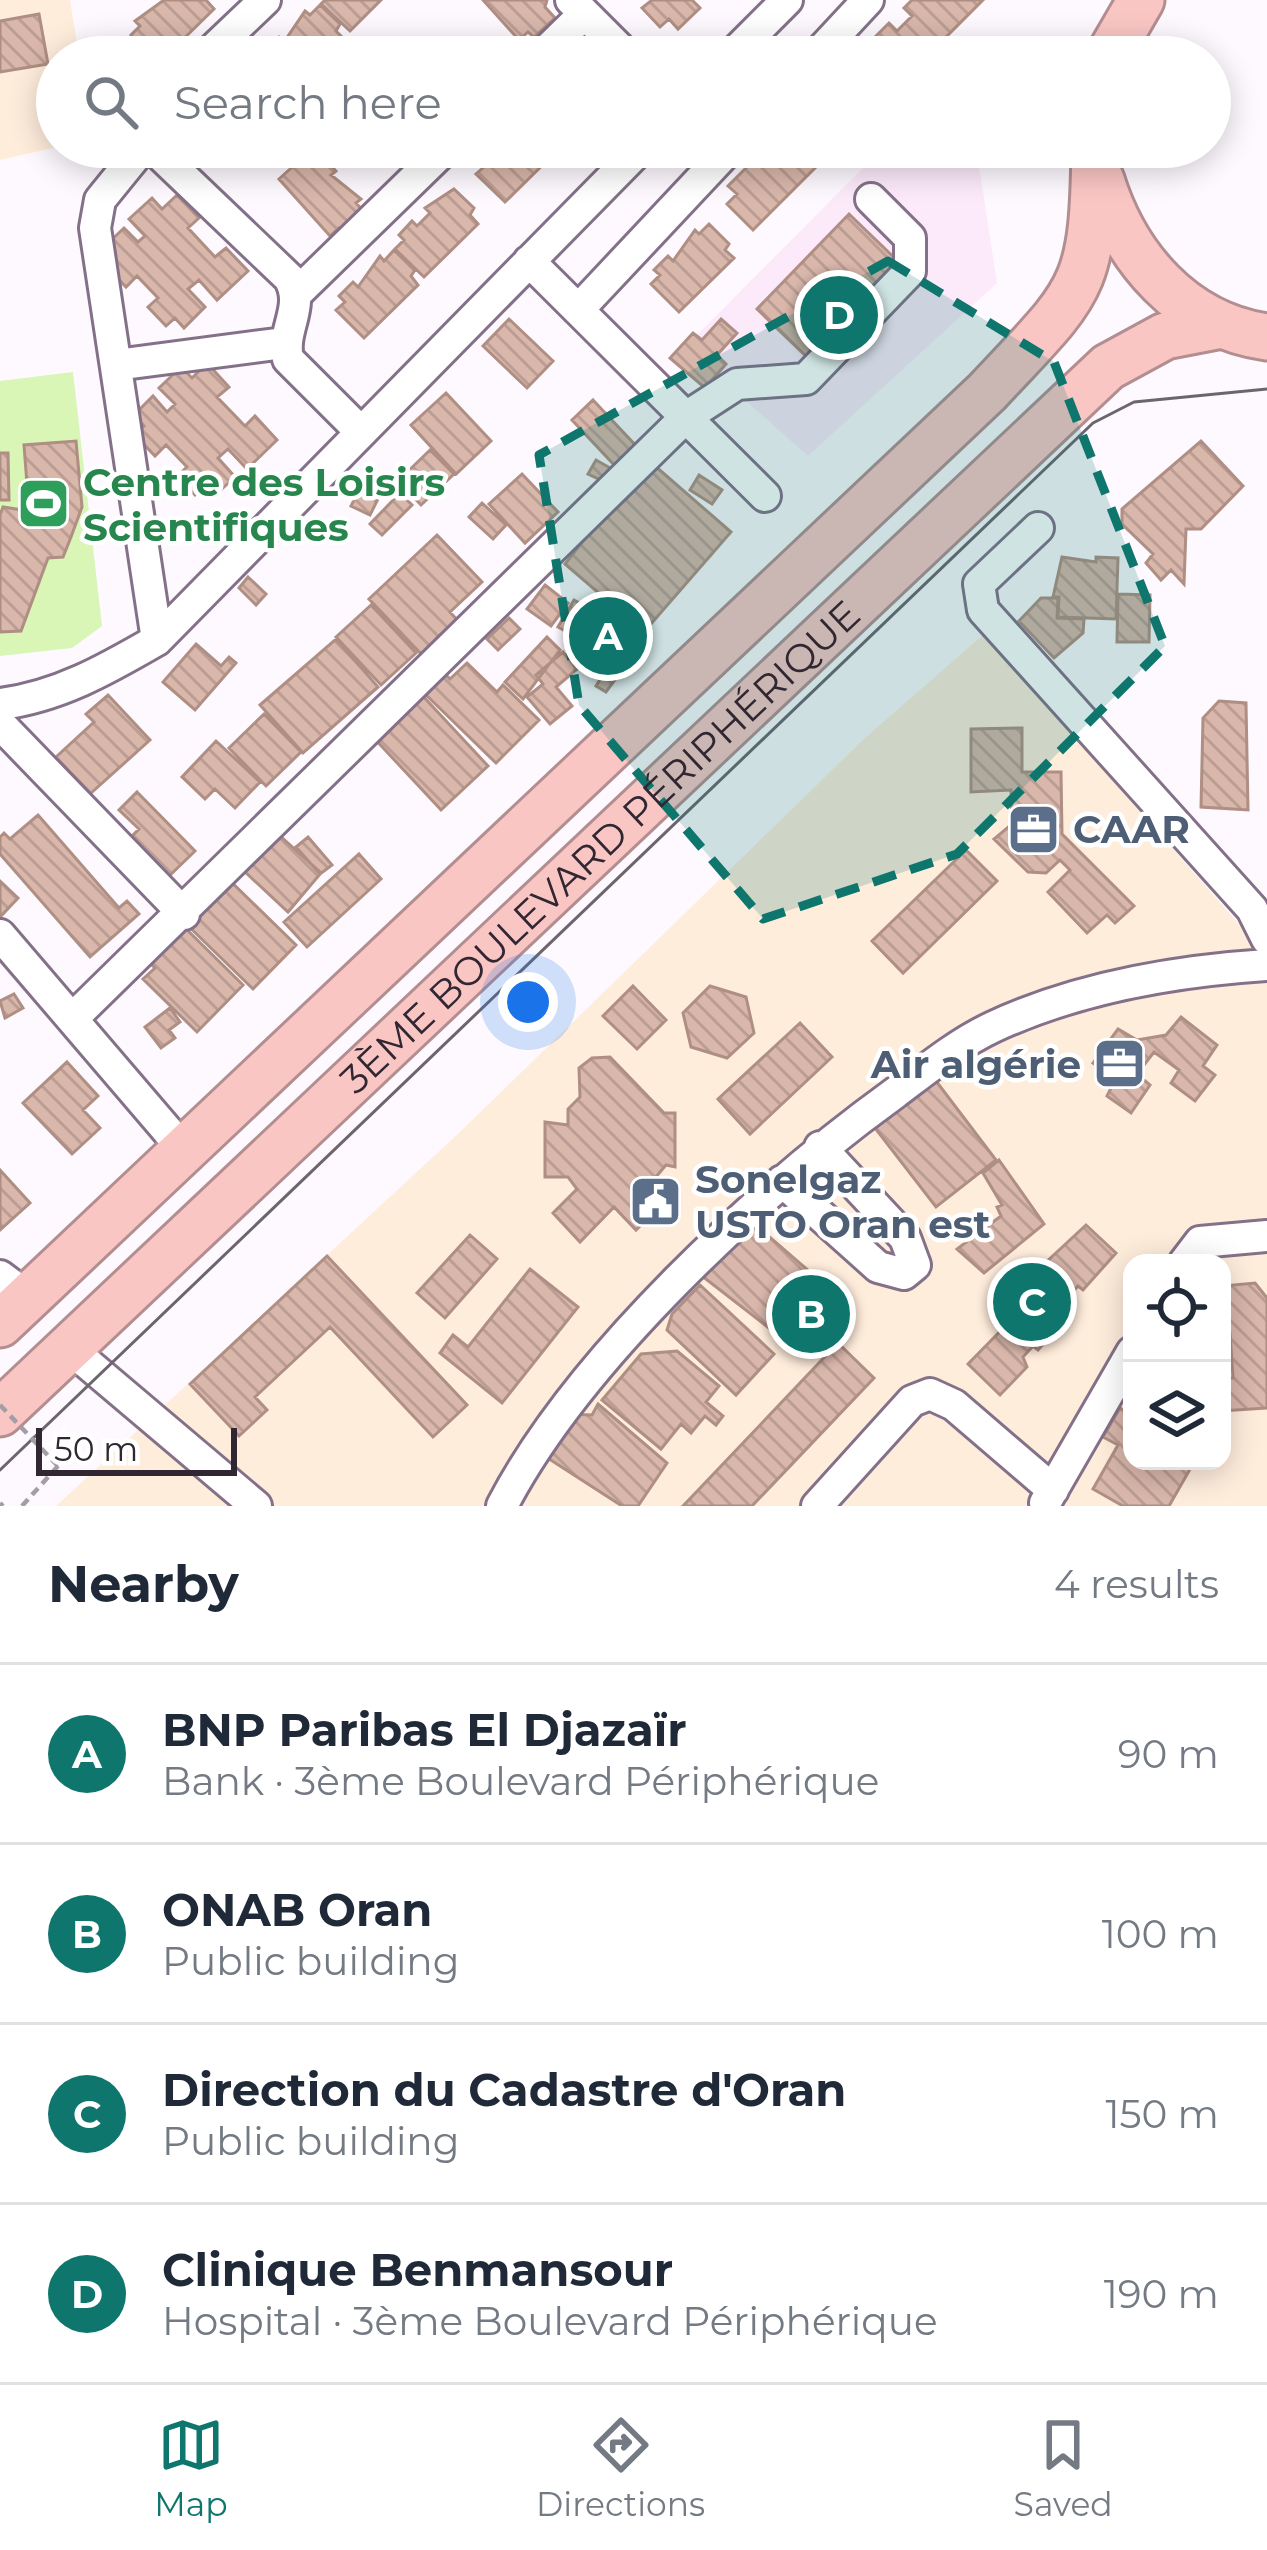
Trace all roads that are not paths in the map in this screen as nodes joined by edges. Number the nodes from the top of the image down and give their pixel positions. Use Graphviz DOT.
graph roads {
  1 [pos="265,0"];
  2 [pos="787,0"];
  3 [pos="868,0"];
  4 [pos="1122,0"];
  5 [pos="1141,0"];
  6 [pos="578,7"];
  7 [pos="227,36"];
  8 [pos="556,36"];
  9 [pos="607,36"];
  10 [pos="751,36"];
  11 [pos="835,36"];
  12 [pos="1113,36"];
  13 [pos="1120,36"];
  14 [pos="126,168"];
  15 [pos="174,168"];
  16 [pos="426,168"];
  17 [pos="621,168"];
  18 [pos="711,168"];
  19 [pos="1094,168"];
  20 [pos="1099,168"];
  21 [pos="872,200"];
  22 [pos="529,261"];
  23 [pos="296,294"];
  24 [pos="578,310"];
  25 [pos="1222,325"];
  26 [pos="1267,338"];
  27 [pos="284,343"];
  28 [pos="116,365"];
  29 [pos="686,417"];
  30 [pos="362,432"];
  31 [pos="765,496"];
  32 [pos="1038,528"];
  33 [pos="157,640"];
  34 [pos="0,704"];
  35 [pos="0,724"];
  36 [pos="184,914"];
  37 [pos="0,935"];
  38 [pos="1267,939"];
  39 [pos="1267,965"];
  40 [pos="72,1019"];
  41 [pos="820,1147"];
  42 [pos="184,1150"];
  43 [pos="782,1181"];
  44 [pos="1267,1236"];
  45 [pos="1191,1254"];
  46 [pos="9,1299"];
  47 [pos="68,1346"];
  48 [pos="1126,1362"];
  49 [pos="0,1409"];
  50 [pos="1048,1498"];
  51 [pos="256,1506"];
  52 [pos="502,1506"];
  53 [pos="817,1506"];
  1 -- 7 [label="street"];
  2 -- 10 [label="street"];
  3 -- 11 [label="street"];
  4 -- 12 [label="street"];
  5 -- 13 [label="highway"];
  6 -- 8 [label="street"];
  6 -- 9 [label="street"];
  14 -- 28 [label="street"];
  15 -- 23 [label="street"];
  16 -- 23 [label="street"];
  17 -- 22 [label="street"];
  18 -- 24 [label="street"];
  19 -- 42 [label="highway, 3ÈME BOULEVARD PÉRIPHÉRIQUE"];
  20 -- 25 [label="highway"];
  21 -- 29 [label="street"];
  22 -- 24 [label="street"];
  22 -- 30 [label="street"];
  23 -- 27 [label="street"];
  24 -- 29 [label="street"];
  25 -- 26 [label="highway"];
  25 -- 47 [label="highway, 3ÈME BOULEVARD PÉRIPHÉRIQUE"];
  27 -- 28 [label="street"];
  27 -- 30 [label="street"];
  28 -- 33 [label="street"];
  29 -- 31 [label="street"];
  29 -- 36 [label="street"];
  30 -- 33 [label="street"];
  32 -- 38 [label="street"];
  33 -- 34 [label="street"];
  35 -- 36 [label="street"];
  36 -- 40 [label="street"];
  37 -- 40 [label="street"];
  39 -- 41 [label="street"];
  40 -- 42 [label="street"];
  41 -- 43 [label="street"];
  41 -- 43 [label="street"];
  42 -- 46 [label="highway, 3ÈME BOULEVARD PÉRIPHÉRIQUE"];
  43 -- 52 [label="street"];
  44 -- 45 [label="street"];
  47 -- 49 [label="highway, 3ÈME BOULEVARD PÉRIPHÉRIQUE"];
  47 -- 51 [label="street"];
  48 -- 50 [label="street"];
  50 -- 53 [label="street"];
}
